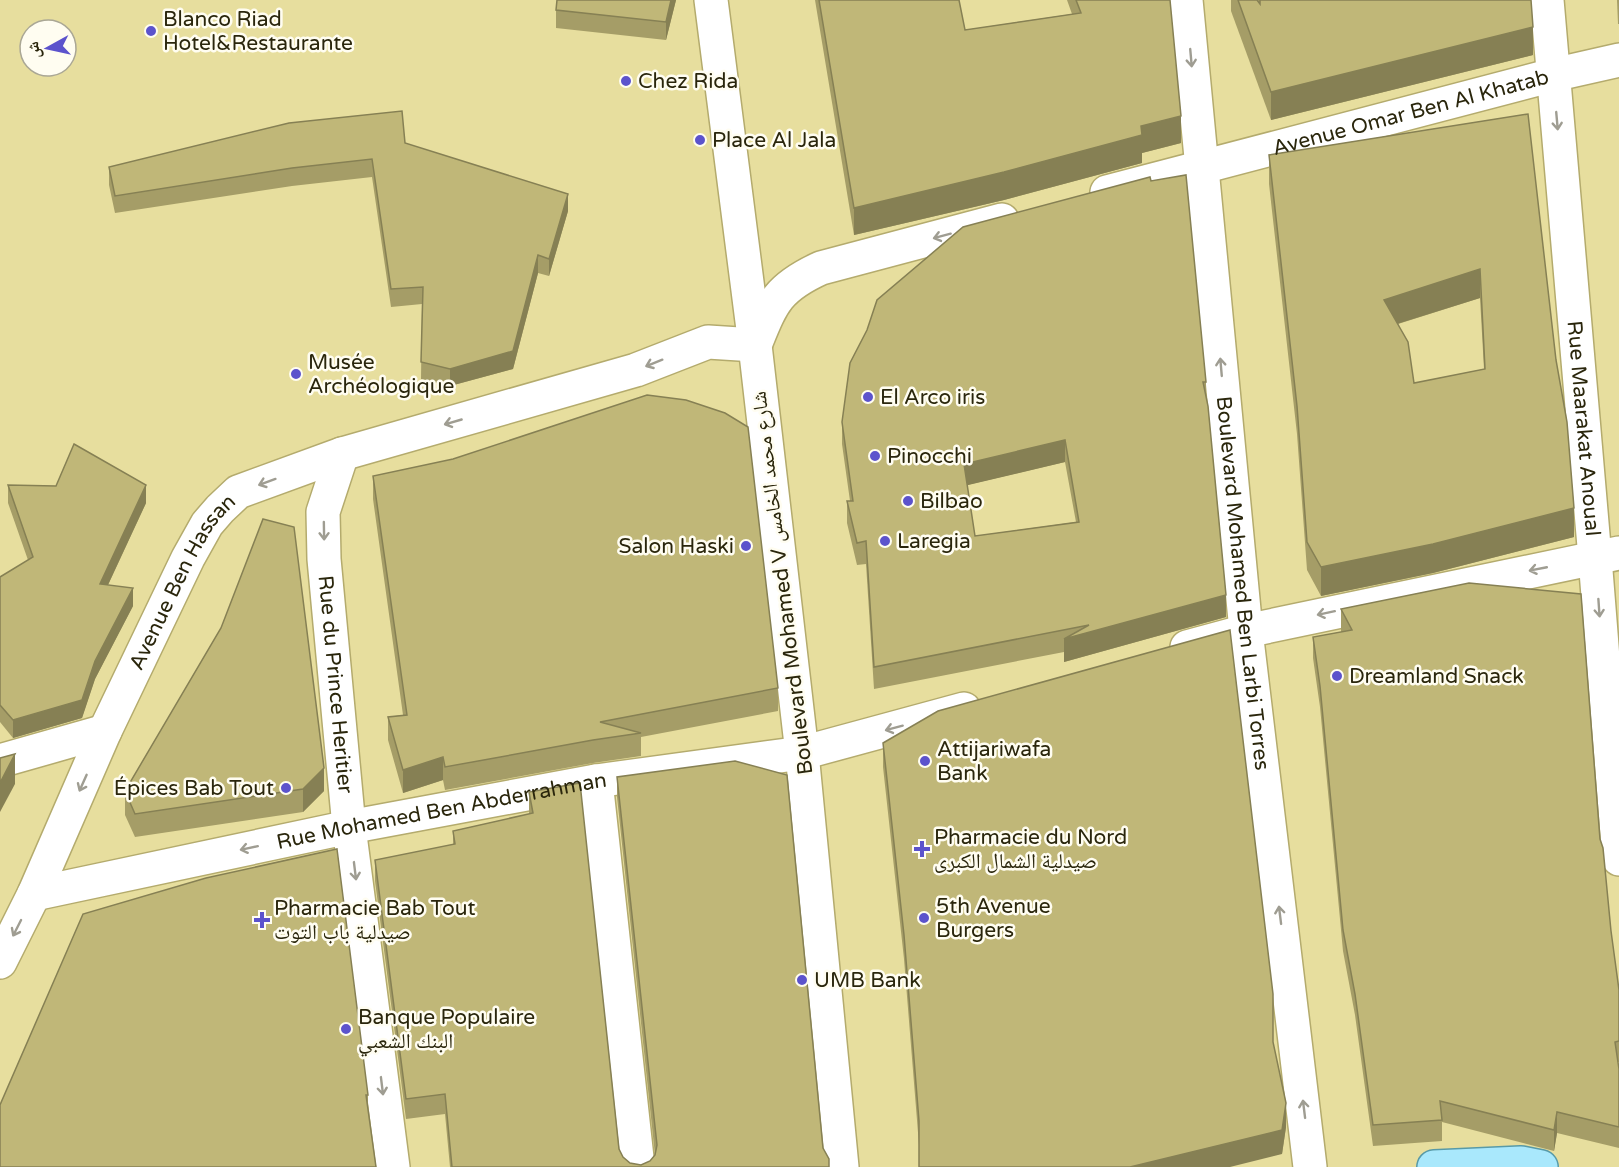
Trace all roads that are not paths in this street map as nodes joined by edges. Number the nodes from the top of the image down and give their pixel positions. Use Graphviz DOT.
graph roads {
  1 [pos="711,0"];
  2 [pos="1186,0"];
  3 [pos="1547,0"];
  4 [pos="1619,60"];
  5 [pos="1553,75"];
  6 [pos="1202,166"];
  7 [pos="1075,200"];
  8 [pos="1028,213"];
  9 [pos="755,345"];
  10 [pos="342,454"];
  11 [pos="1607,556"];
  12 [pos="1246,631"];
  13 [pos="1155,656"];
  14 [pos="996,700"];
  15 [pos="105,731"];
  16 [pos="802,753"];
  17 [pos="0,761"];
  18 [pos="596,781"];
  19 [pos="349,827"];
  20 [pos="1619,860"];
  21 [pos="34,894"];
  22 [pos="0,962"];
  23 [pos="393,1167"];
  24 [pos="638,1167"];
  25 [pos="842,1167"];
  26 [pos="1310,1167"];
  27 [pos="1434,1167"];
  28 [pos="1541,1167"];
  1 -- 9 [label="street, Boulevard Mohamed V شارع محمد الخامس"];
  2 -- 6 [label="street, Boulevard Mohamed Ben Larbi Torres, one-way"];
  3 -- 5 [label="street, Rue Maarakat Anoual"];
  4 -- 5 [label="street, Avenue Omar Ben Al Khatab"];
  5 -- 6 [label="street, Avenue Omar Ben Al Khatab"];
  5 -- 11 [label="street, Rue Maarakat Anoual, one-way"];
  6 -- 7 [label="street, Avenue Omar Ben Al Khatab"];
  12 -- 6 [label="street, Boulevard Mohamed Ben Larbi Torres, one-way"];
  8 -- 9 [label="street, one-way"];
  9 -- 10 [label="street, Avenue Ben Hassan, one-way"];
  9 -- 16 [label="street, Boulevard Mohamed V شارع محمد الخامس"];
  10 -- 15 [label="street, Avenue Ben Hassan, one-way"];
  10 -- 19 [label="street, Rue du Prince Heritier, one-way"];
  11 -- 12 [label="street, one-way"];
  11 -- 20 [label="street, Rue Maarakat Anoual, one-way"];
  12 -- 13 [label="street"];
  26 -- 12 [label="street, Boulevard Mohamed Ben Larbi Torres, one-way"];
  14 -- 16 [label="street, Rue Mohamed Ben Abderrahman, one-way"];
  15 -- 17 [label="street"];
  15 -- 21 [label="street, Avenue Ben Hassan, one-way"];
  16 -- 18 [label="street, Rue Mohamed Ben Abderrahman"];
  16 -- 25 [label="street, Boulevard Mohamed V شارع محمد الخامس"];
  18 -- 19 [label="street, Rue Mohamed Ben Abderrahman"];
  18 -- 24 [label="street"];
  19 -- 21 [label="street, Rue Mohamed Ben Abderrahman, one-way"];
  19 -- 23 [label="street, Rue du Prince Heritier, one-way"];
  21 -- 22 [label="street, Avenue Ben Hassan, one-way"];
  27 -- 28 [label="main road"];
}
